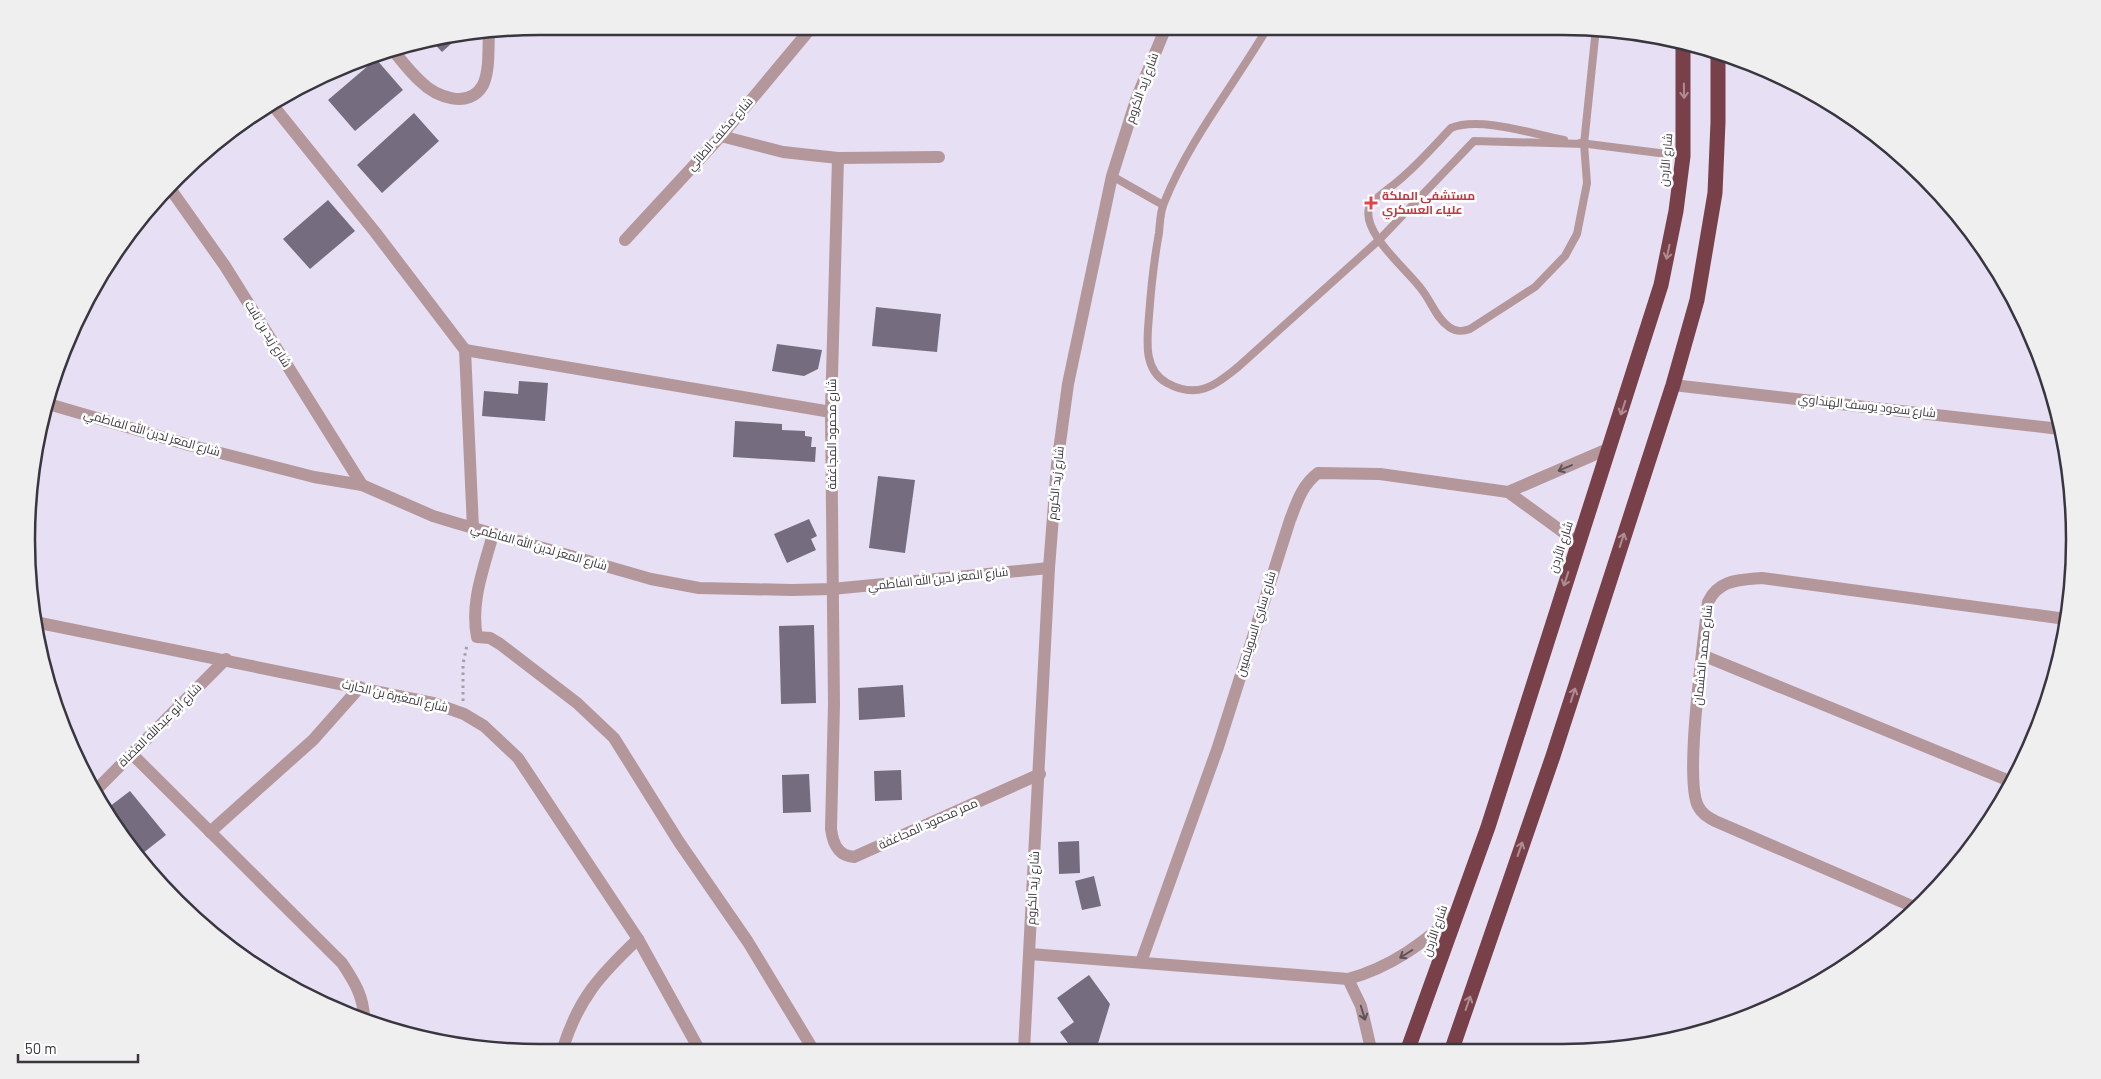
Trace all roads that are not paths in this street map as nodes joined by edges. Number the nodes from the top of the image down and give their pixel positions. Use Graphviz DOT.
graph roads {
  1 [pos="805,35"];
  2 [pos="1163,35"];
  3 [pos="1263,35"];
  4 [pos="1595,36"];
  5 [pos="488,38"];
  6 [pos="1683,50"];
  7 [pos="398,56"];
  8 [pos="1718,60"];
  9 [pos="276,110"];
  10 [pos="721,136"];
  11 [pos="1584,144"];
  12 [pos="1683,156"];
  13 [pos="938,157"];
  14 [pos="838,158"];
  15 [pos="1112,176"];
  16 [pos="173,193"];
  17 [pos="1163,205"];
  18 [pos="625,240"];
  19 [pos="1379,240"];
  20 [pos="465,350"];
  21 [pos="1673,385"];
  22 [pos="53,405"];
  23 [pos="831,412"];
  24 [pos="2053,428"];
  25 [pos="1610,448"];
  26 [pos="362,485"];
  27 [pos="1508,492"];
  28 [pos="473,528"];
  29 [pos="493,534"];
  30 [pos="1578,543"];
  31 [pos="1049,568"];
  32 [pos="832,589"];
  33 [pos="2059,619"];
  34 [pos="42,623"];
  35 [pos="1702,655"];
  36 [pos="226,659"];
  37 [pos="360,687"];
  38 [pos="132,754"];
  39 [pos="1040,774"];
  40 [pos="2005,779"];
  41 [pos="100,786"];
  42 [pos="831,829"];
  43 [pos="210,832"];
  44 [pos="1909,905"];
  45 [pos="1457,913"];
  46 [pos="638,939"];
  47 [pos="1030,954"];
  48 [pos="1141,962"];
  49 [pos="1348,979"];
  50 [pos="364,1012"];
  51 [pos="565,1044"];
  52 [pos="696,1044"];
  53 [pos="810,1044"];
  54 [pos="1024,1044"];
  55 [pos="1370,1044"];
  56 [pos="1410,1044"];
  57 [pos="1454,1044"];
  1 -- 10 [label="street, شارع مكنف الطائي"];
  2 -- 15 [label="street, شارع زيد الكروم"];
  3 -- 17 [label="lane"];
  4 -- 11 [label="lane"];
  5 -- 7 [label="street"];
  6 -- 12 [label="highway, شارع الأردن, one-way"];
  8 -- 21 [label="highway"];
  9 -- 20 [label="street"];
  10 -- 14 [label="street"];
  10 -- 18 [label="street, شارع مكنف الطائي"];
  11 -- 12 [label="lane"];
  11 -- 19 [label="lane"];
  11 -- 19 [label="lane"];
  11 -- 19 [label="lane"];
  12 -- 25 [label="highway, شارع الأردن, one-way"];
  13 -- 14 [label="street"];
  14 -- 23 [label="street, شارع محمود المجاغفة"];
  15 -- 17 [label="lane"];
  15 -- 31 [label="street, شارع زيد الكروم"];
  16 -- 26 [label="street, شارع زيد بن ثابت"];
  17 -- 19 [label="lane"];
  20 -- 23 [label="street"];
  20 -- 28 [label="street"];
  21 -- 24 [label="street, شارع سعود يوسف الهنداوي"];
  57 -- 21 [label="highway, one-way"];
  22 -- 26 [label="street, شارع المعز لدين الله الفاطمي"];
  23 -- 32 [label="street, شارع محمود المجاغفة"];
  25 -- 27 [label="street, one-way"];
  25 -- 30 [label="highway, شارع الأردن"];
  26 -- 28 [label="street, شارع المعز لدين الله الفاطمي"];
  27 -- 30 [label="street, شارع ساري السويلميين"];
  27 -- 48 [label="street, شارع ساري السويلميين"];
  28 -- 29 [label="street, شارع المعز لدين الله الفاطمي"];
  29 -- 32 [label="street, شارع المعز لدين الله الفاطمي"];
  29 -- 53 [label="street"];
  30 -- 45 [label="highway, شارع الأردن, one-way"];
  31 -- 32 [label="street, شارع المعز لدين الله الفاطمي"];
  31 -- 39 [label="street, شارع زيد الكروم"];
  32 -- 42 [label="street, شارع محمود المجاغفة"];
  33 -- 35 [label="street, شارع محمد الخشمان"];
  34 -- 36 [label="street, شارع المغيرة بن الحارث"];
  35 -- 40 [label="street"];
  35 -- 44 [label="street, شارع محمد الخشمان"];
  36 -- 37 [label="street, شارع المغيرة بن الحارث"];
  36 -- 38 [label="street, شارع أبو عبدالله القضاة"];
  37 -- 43 [label="street"];
  37 -- 46 [label="street, شارع المغيرة بن الحارث"];
  38 -- 41 [label="street, شارع أبو عبدالله القضاة"];
  38 -- 43 [label="street"];
  39 -- 42 [label="street, ممر محمود المجاغفة"];
  39 -- 47 [label="street, شارع زيد الكروم"];
  43 -- 50 [label="street"];
  45 -- 49 [label="street, one-way"];
  45 -- 56 [label="highway, شارع الأردن"];
  46 -- 51 [label="street"];
  46 -- 52 [label="street, شارع المغيرة بن الحارث"];
  47 -- 48 [label="street"];
  47 -- 54 [label="street, شارع زيد الكروم"];
  48 -- 49 [label="street"];
  49 -- 55 [label="street, one-way"];
}
